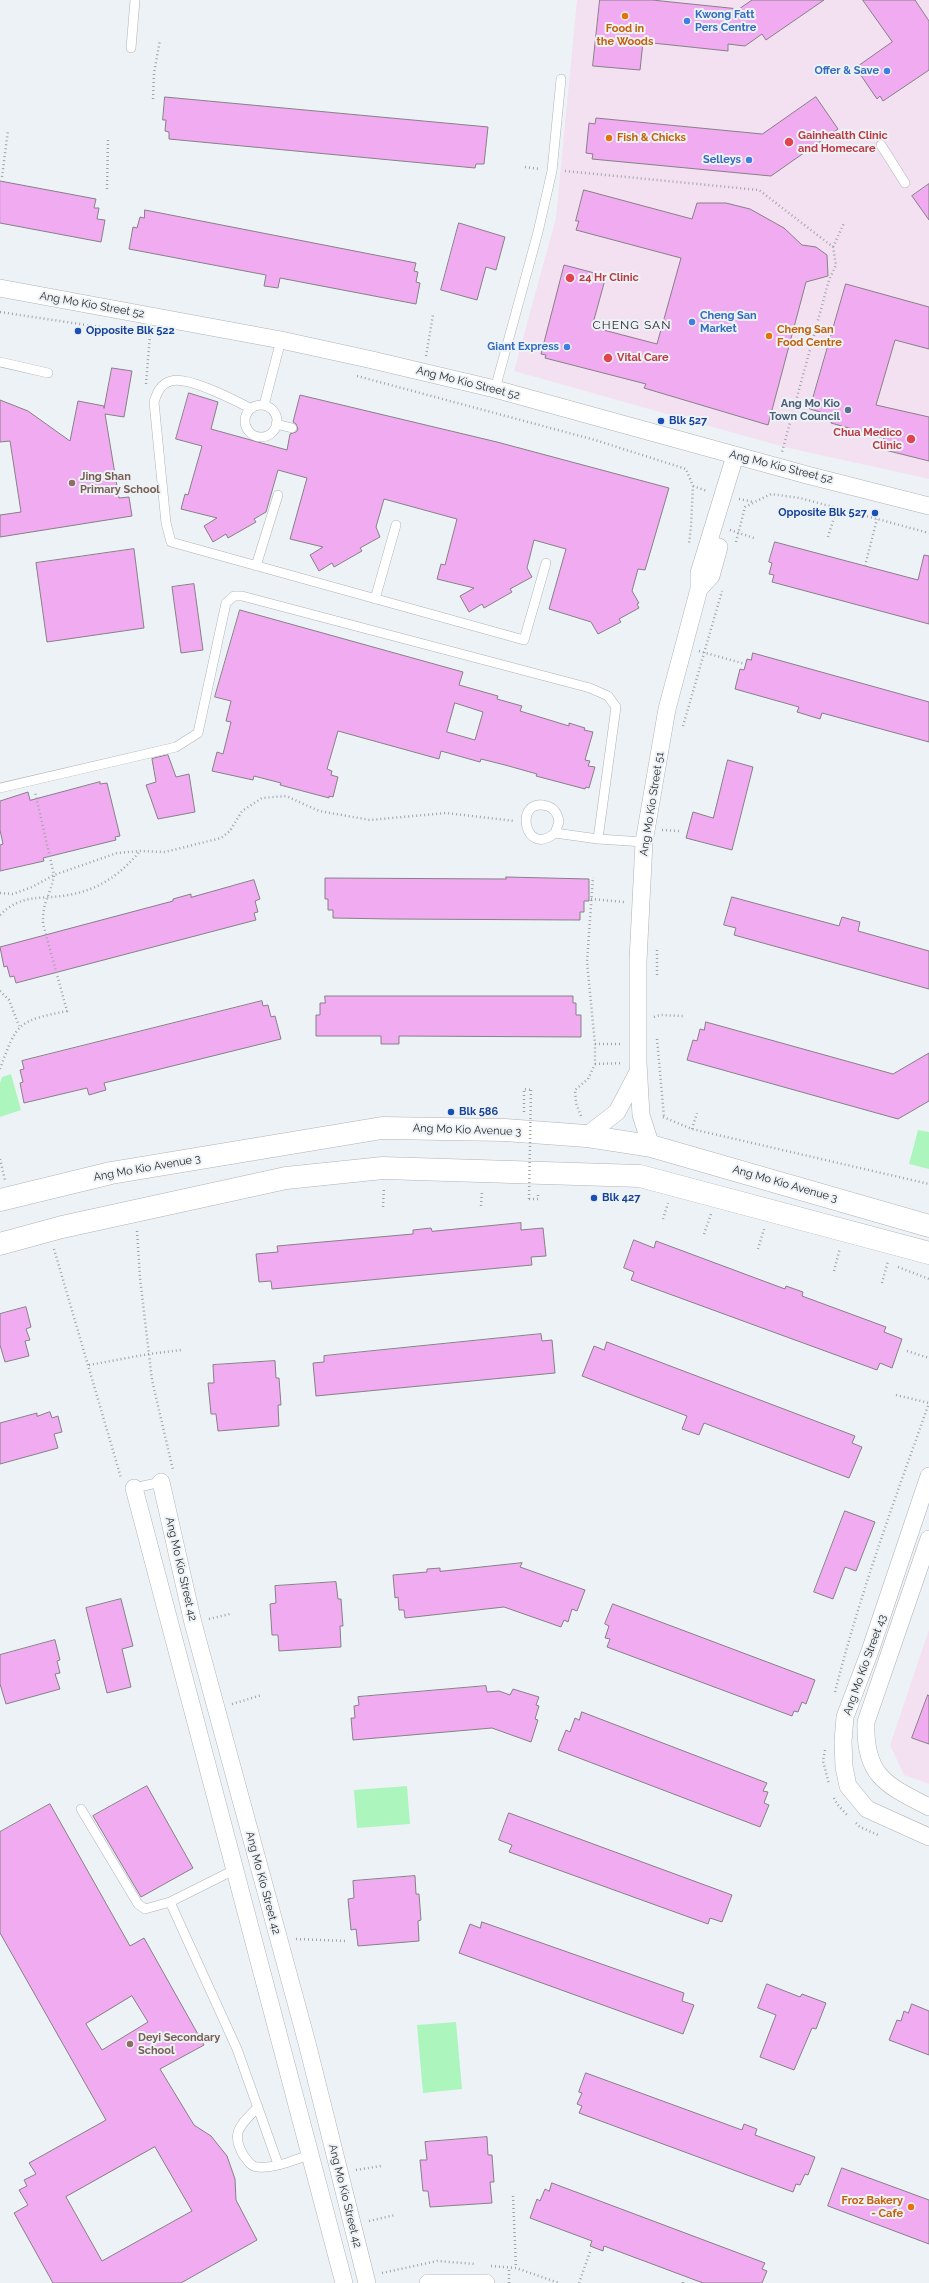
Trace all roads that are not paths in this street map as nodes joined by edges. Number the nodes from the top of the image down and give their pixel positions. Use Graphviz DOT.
graph roads {
  1 [pos="135,0"];
  2 [pos="131,48"];
  3 [pos="561,79"];
  4 [pos="881,145"];
  5 [pos="905,183"];
  6 [pos="0,288"];
  7 [pos="281,340"];
  8 [pos="0,362"];
  9 [pos="48,373"];
  10 [pos="495,389"];
  11 [pos="264,405"];
  12 [pos="250,408"];
  13 [pos="276,424"];
  14 [pos="292,428"];
  15 [pos="740,457"];
  16 [pos="278,496"];
  17 [pos="929,506"];
  18 [pos="396,525"];
  19 [pos="546,563"];
  20 [pos="256,566"];
  21 [pos="699,589"];
  22 [pos="375,599"];
  23 [pos="0,788"];
  24 [pos="555,833"];
  25 [pos="598,839"];
  26 [pos="644,842"];
  27 [pos="638,1072"];
  28 [pos="583,1126"];
  29 [pos="650,1146"];
  30 [pos="3,1192"];
  31 [pos="929,1226"];
  32 [pos="0,1244"];
  33 [pos="929,1253"];
  34 [pos="929,1476"];
  35 [pos="161,1482"];
  36 [pos="128,1486"];
  37 [pos="929,1539"];
  38 [pos="904,1551"];
  39 [pos="925,1559"];
  40 [pos="870,1651"];
  41 [pos="888,1656"];
  42 [pos="929,1807"];
  43 [pos="81,1809"];
  44 [pos="929,1837"];
  45 [pos="234,1870"];
  46 [pos="170,1902"];
  47 [pos="258,2107"];
  48 [pos="309,2155"];
  49 [pos="278,2164"];
  50 [pos="344,2283"];
  51 [pos="367,2283"];
  52 [pos="428,2283"];
  53 [pos="486,2283"];
  1 -- 2 [label="lane"];
  3 -- 10 [label="lane"];
  4 -- 5 [label="lane"];
  6 -- 7 [label="street, Ang Mo Kio Street 52"];
  7 -- 10 [label="street, Ang Mo Kio Street 52"];
  7 -- 11 [label="lane"];
  8 -- 9 [label="lane"];
  10 -- 15 [label="street, Ang Mo Kio Street 52"];
  11 -- 12 [label="lane"];
  11 -- 13 [label="lane"];
  12 -- 13 [label="lane"];
  12 -- 20 [label="lane"];
  13 -- 14 [label="lane"];
  15 -- 17 [label="street, Ang Mo Kio Street 52"];
  15 -- 21 [label="street, Ang Mo Kio Street 51"];
  15 -- 21 [label="street, Ang Mo Kio Street 51"];
  16 -- 20 [label="lane"];
  18 -- 22 [label="lane"];
  19 -- 22 [label="lane"];
  20 -- 22 [label="lane"];
  21 -- 26 [label="street, Ang Mo Kio Street 51"];
  23 -- 25 [label="lane"];
  24 -- 24 [label="lane"];
  24 -- 25 [label="lane"];
  25 -- 26 [label="lane"];
  26 -- 27 [label="street, Ang Mo Kio Street 51"];
  27 -- 28 [label="street, Ang Mo Kio Street 51"];
  27 -- 29 [label="street, Ang Mo Kio Street 51"];
  28 -- 29 [label="main road, Ang Mo Kio Avenue 3"];
  28 -- 30 [label="main road, Ang Mo Kio Avenue 3"];
  29 -- 31 [label="main road, Ang Mo Kio Avenue 3"];
  32 -- 33 [label="main road"];
  34 -- 38 [label="street, Ang Mo Kio Street 43"];
  35 -- 36 [label="lane"];
  35 -- 51 [label="street, Ang Mo Kio Street 42"];
  36 -- 45 [label="street, Ang Mo Kio Street 42"];
  37 -- 39 [label="street, Ang Mo Kio Street 43"];
  38 -- 39 [label="lane"];
  38 -- 40 [label="street, Ang Mo Kio Street 43"];
  39 -- 41 [label="street, Ang Mo Kio Street 43"];
  40 -- 41 [label="lane"];
  40 -- 44 [label="street, Ang Mo Kio Street 43"];
  41 -- 42 [label="street, Ang Mo Kio Street 43"];
  43 -- 46 [label="lane"];
  45 -- 46 [label="lane"];
  45 -- 48 [label="street, Ang Mo Kio Street 42"];
  46 -- 47 [label="lane"];
  47 -- 49 [label="lane"];
  47 -- 49 [label="lane"];
  48 -- 49 [label="lane"];
  48 -- 50 [label="street, Ang Mo Kio Street 42"];
  52 -- 53 [label="street"];
}
